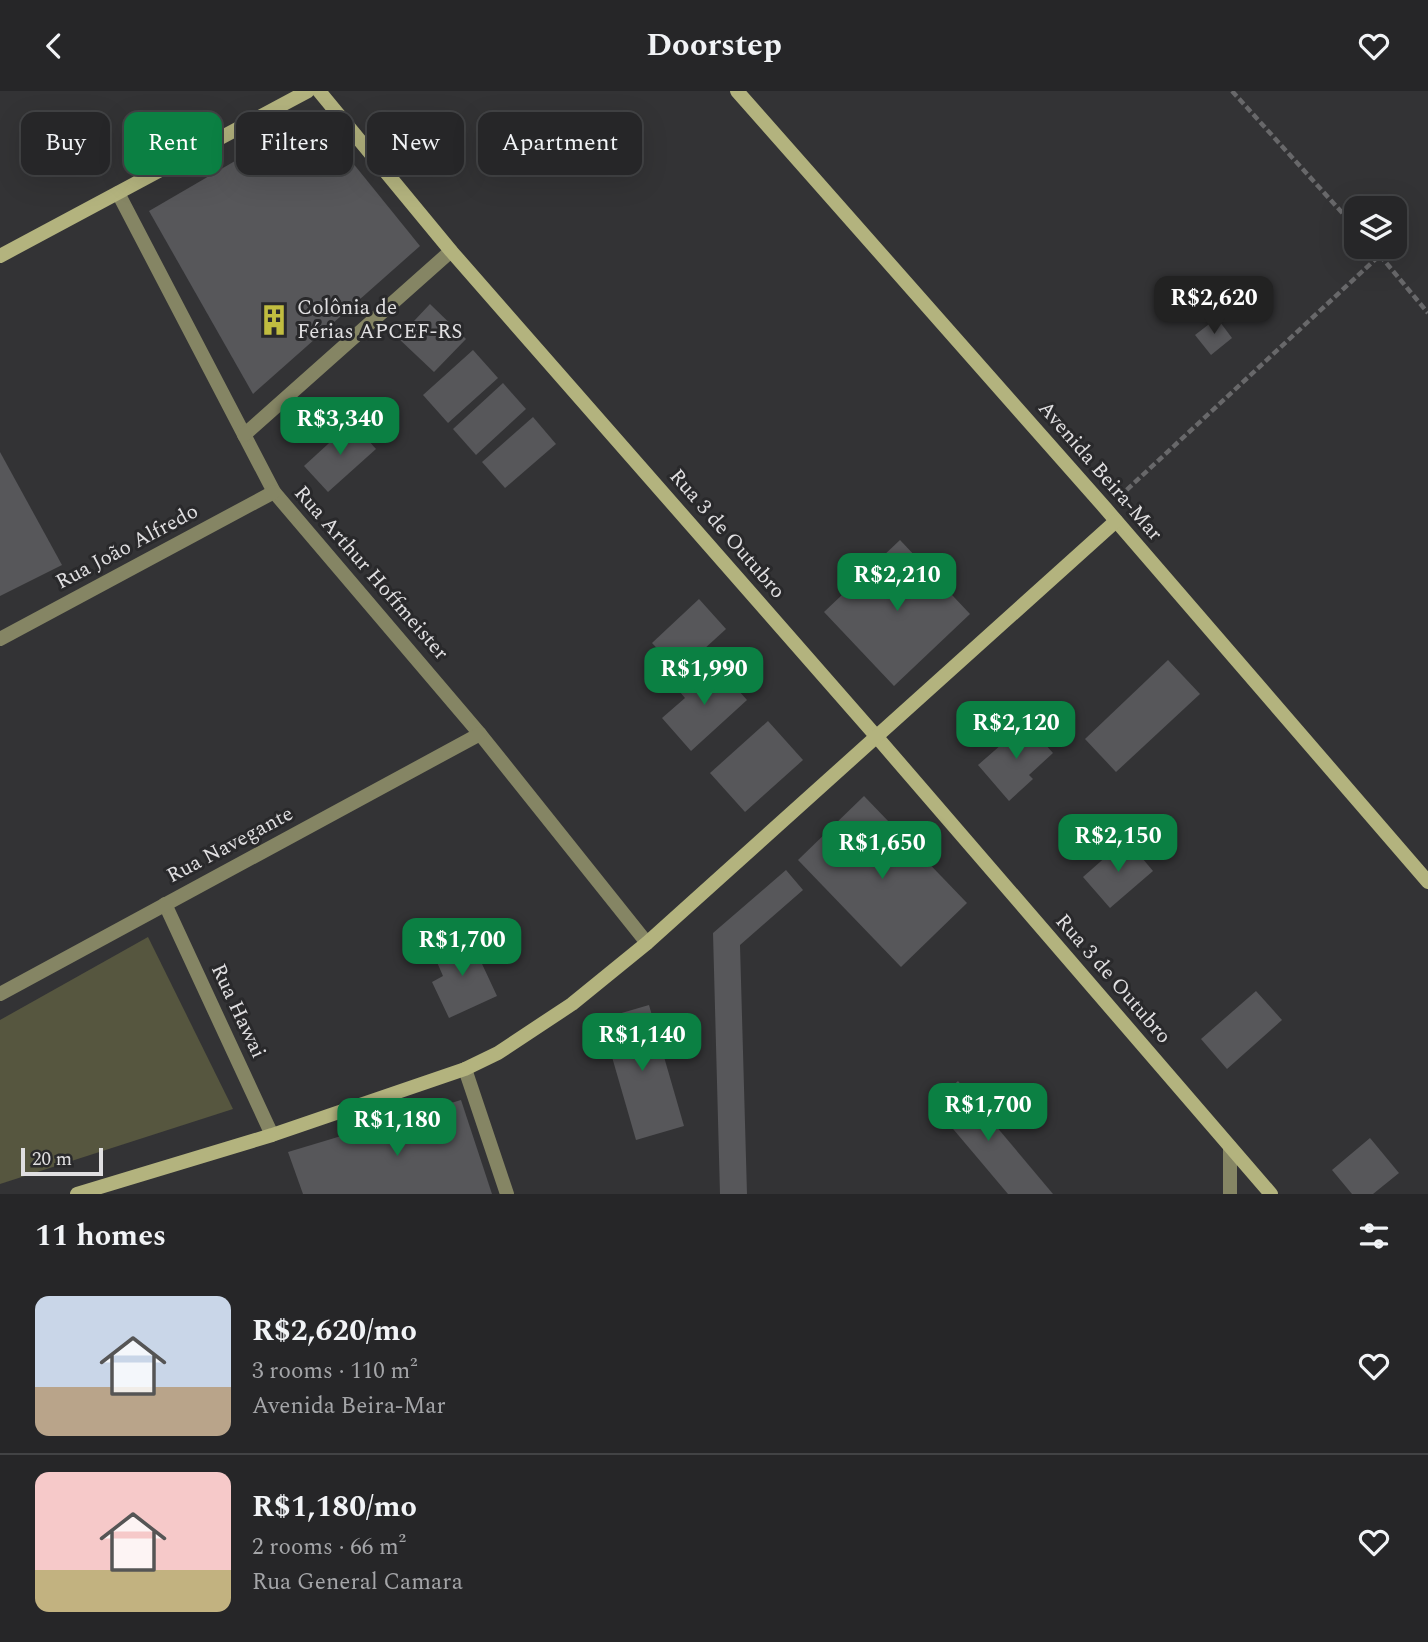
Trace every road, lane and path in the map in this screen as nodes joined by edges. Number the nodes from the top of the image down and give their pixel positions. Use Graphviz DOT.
graph roads {
  1 [pos="308,91"];
  2 [pos="319,91"];
  3 [pos="737,91"];
  4 [pos="1232,91"];
  5 [pos="118,193"];
  6 [pos="1344,215"];
  7 [pos="451,251"];
  8 [pos="0,257"];
  9 [pos="1376,259"];
  10 [pos="1383,259"];
  11 [pos="1428,313"];
  12 [pos="244,435"];
  13 [pos="274,492"];
  14 [pos="1106,509"];
  15 [pos="1116,521"];
  16 [pos="0,639"];
  17 [pos="481,734"];
  18 [pos="876,736"];
  19 [pos="1428,882"];
  20 [pos="166,904"];
  21 [pos="647,943"];
  22 [pos="0,995"];
  23 [pos="465,1069"];
  24 [pos="272,1135"];
  25 [pos="1230,1147"];
  26 [pos="77,1194"];
  27 [pos="507,1194"];
  28 [pos="1230,1194"];
  29 [pos="1271,1194"];
  1 -- 5 [label="street"];
  2 -- 7 [label="street, Rua 3 de Outubro"];
  3 -- 14 [label="street, Avenida Beira-Mar"];
  4 -- 6 [label="path"];
  5 -- 8 [label="street"];
  5 -- 12 [label="street, Rua Arthur Hoffmeister"];
  7 -- 12 [label="street"];
  7 -- 18 [label="street, Rua 3 de Outubro"];
  9 -- 14 [label="path"];
  10 -- 11 [label="path"];
  12 -- 13 [label="street, Rua Arthur Hoffmeister"];
  13 -- 16 [label="street, Rua João Alfredo"];
  13 -- 17 [label="street, Rua Arthur Hoffmeister"];
  14 -- 15 [label="street, Avenida Beira-Mar"];
  15 -- 18 [label="street"];
  15 -- 19 [label="street, Avenida Beira-Mar"];
  17 -- 20 [label="street, Rua Navegante"];
  17 -- 21 [label="street, Rua Arthur Hoffmeister"];
  18 -- 21 [label="street"];
  18 -- 25 [label="street, Rua 3 de Outubro"];
  20 -- 22 [label="street, Rua Navegante"];
  20 -- 24 [label="street, Rua Hawai"];
  21 -- 23 [label="street"];
  23 -- 24 [label="street"];
  23 -- 27 [label="street"];
  24 -- 26 [label="street"];
  25 -- 28 [label="street"];
  25 -- 29 [label="street, Rua 3 de Outubro"];
}
